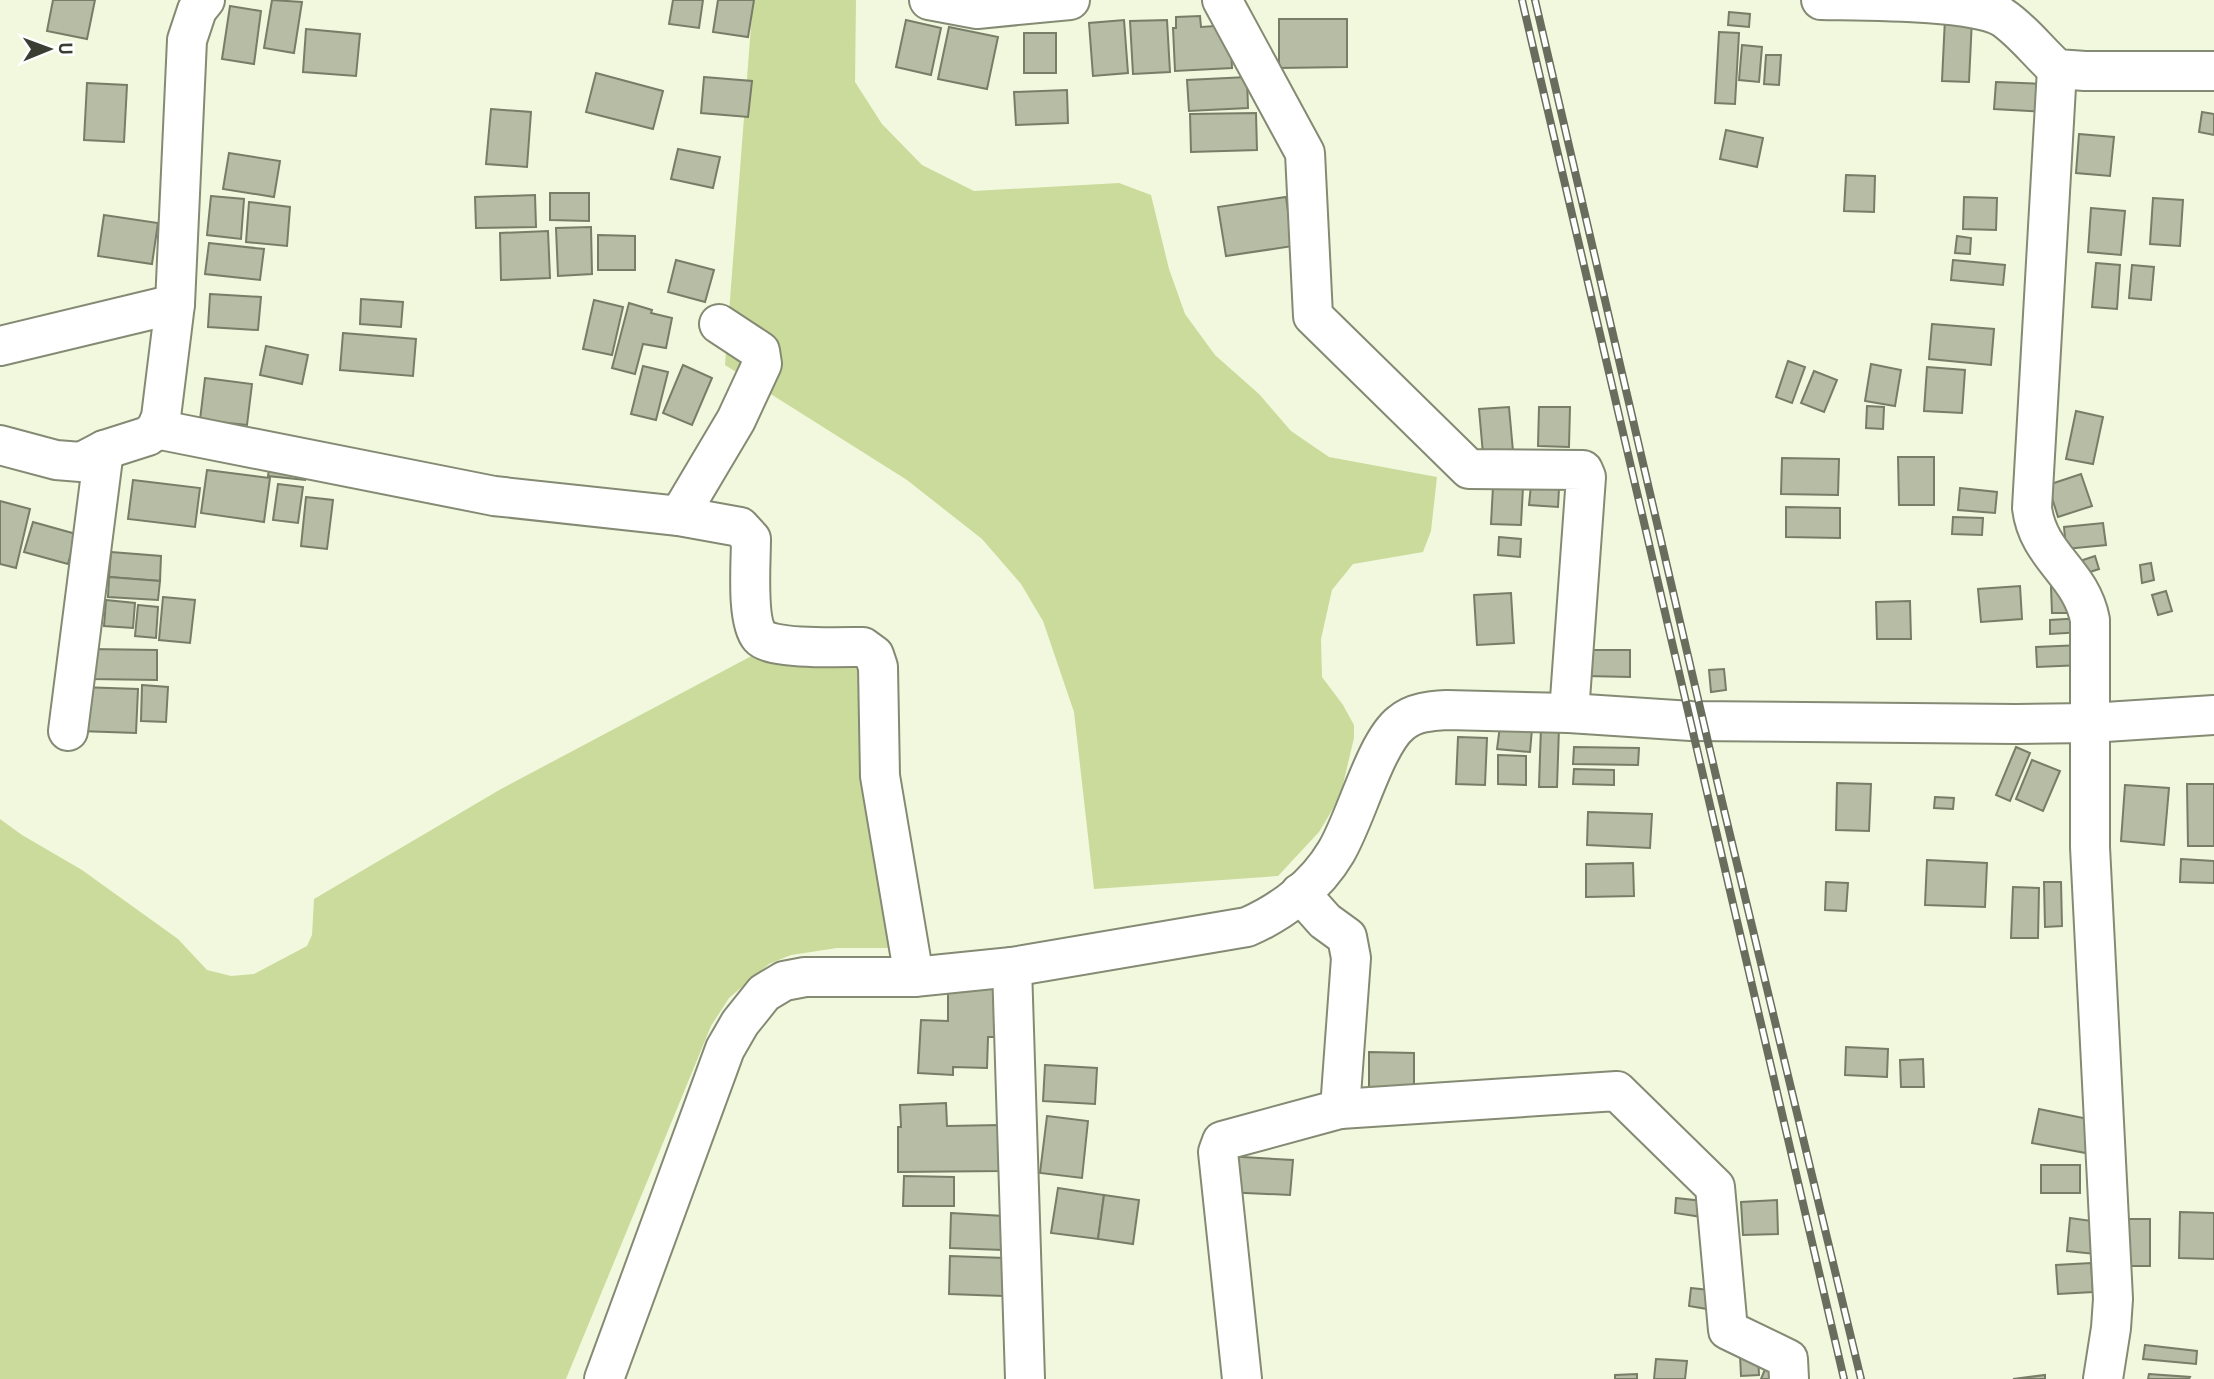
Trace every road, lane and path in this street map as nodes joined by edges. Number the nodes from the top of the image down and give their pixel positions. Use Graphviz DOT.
graph roads {
  1 [pos="205,0"];
  2 [pos="929,0"];
  3 [pos="1070,0"];
  4 [pos="1222,0"];
  5 [pos="1821,0"];
  6 [pos="2057,69"];
  7 [pos="2214,71"];
  8 [pos="175,304"];
  9 [pos="719,324"];
  10 [pos="0,346"];
  11 [pos="156,429"];
  12 [pos="0,445"];
  13 [pos="104,450"];
  14 [pos="679,516"];
  15 [pos="1569,713"];
  16 [pos="2214,715"];
  17 [pos="2090,723"];
  18 [pos="68,731"];
  19 [pos="1300,893"];
  20 [pos="1012,967"];
  21 [pos="914,977"];
  22 [pos="1340,1109"];
  23 [pos="604,1379"];
  24 [pos="1026,1379"];
  25 [pos="1242,1379"];
  26 [pos="1789,1379"];
  27 [pos="2103,1379"];
  1 -- 8 [label="street"];
  2 -- 3 [label="street"];
  4 -- 15 [label="street"];
  5 -- 6 [label="street"];
  6 -- 7 [label="street"];
  6 -- 17 [label="street"];
  8 -- 10 [label="street"];
  8 -- 11 [label="street"];
  9 -- 14 [label="street"];
  11 -- 13 [label="street"];
  11 -- 14 [label="street"];
  12 -- 13 [label="street"];
  13 -- 18 [label="street"];
  14 -- 21 [label="street"];
  15 -- 17 [label="street"];
  15 -- 19 [label="street"];
  16 -- 17 [label="street"];
  17 -- 27 [label="street"];
  19 -- 20 [label="street"];
  19 -- 22 [label="street"];
  20 -- 21 [label="street"];
  20 -- 24 [label="street"];
  21 -- 23 [label="street"];
  22 -- 25 [label="street"];
  22 -- 26 [label="street"];
}
